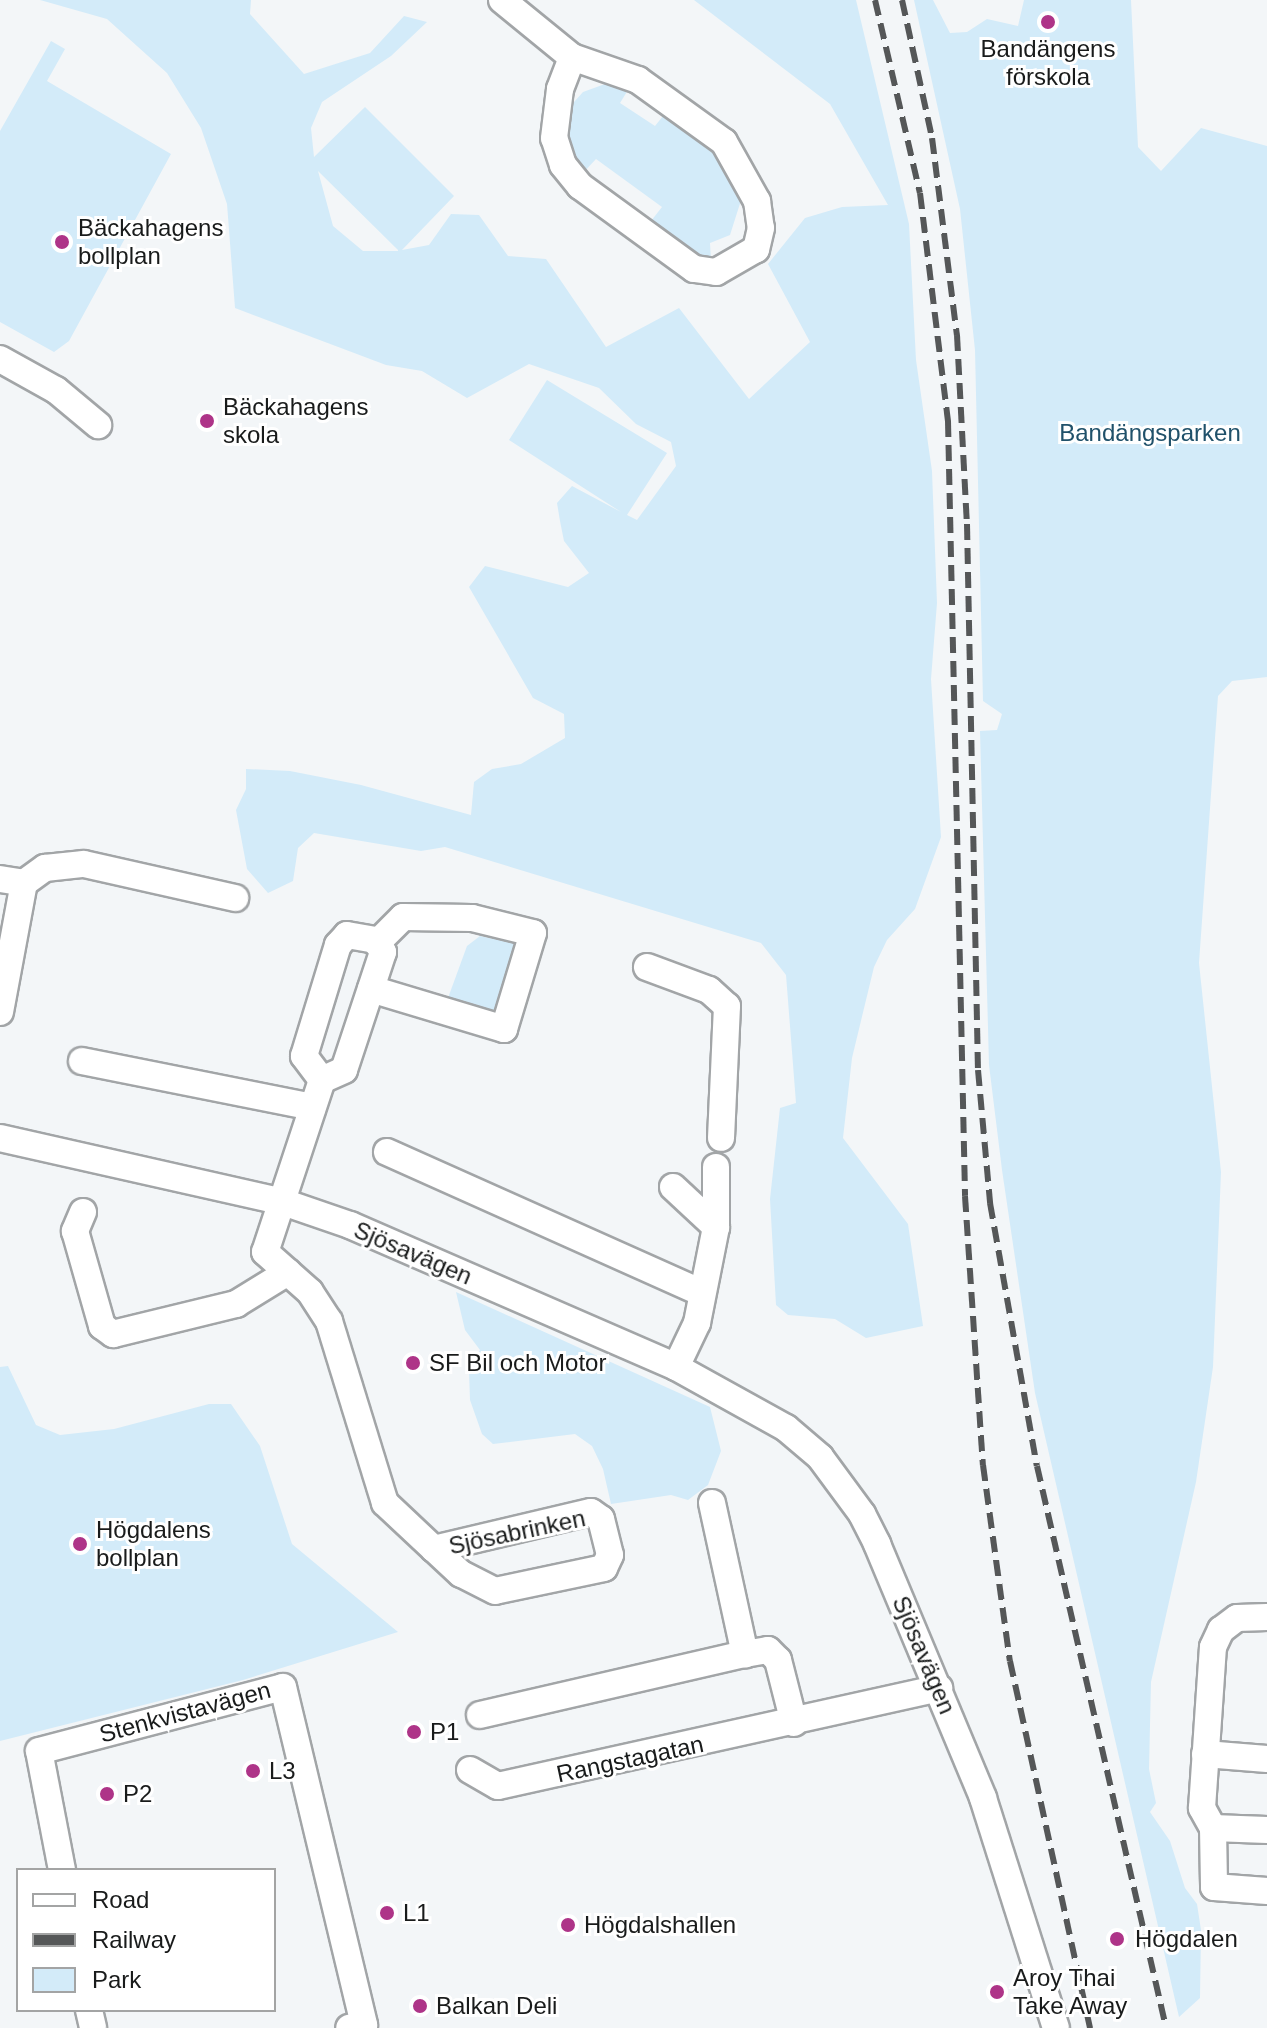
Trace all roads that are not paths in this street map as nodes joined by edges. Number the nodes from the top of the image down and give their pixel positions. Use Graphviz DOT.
graph roads {
  1 [pos="502,0"];
  2 [pos="572,57"];
  3 [pos="0,359"];
  4 [pos="98,425"];
  5 [pos="12,881"];
  6 [pos="235,898"];
  7 [pos="377,943"];
  8 [pos="647,967"];
  9 [pos="371,989"];
  10 [pos="2,996"];
  11 [pos="82,1061"];
  12 [pos="322,1080"];
  13 [pos="312,1107"];
  14 [pos="0,1138"];
  15 [pos="721,1138"];
  16 [pos="387,1152"];
  17 [pos="716,1167"];
  18 [pos="673,1187"];
  19 [pos="280,1201"];
  20 [pos="83,1212"];
  21 [pos="716,1227"];
  22 [pos="288,1272"];
  23 [pos="702,1293"];
  24 [pos="676,1367"];
  25 [pos="712,1503"];
  26 [pos="434,1549"];
  27 [pos="1267,1617"];
  28 [pos="745,1654"];
  29 [pos="939,1688"];
  30 [pos="480,1715"];
  31 [pos="794,1723"];
  32 [pos="1205,1754"];
  33 [pos="1267,1759"];
  34 [pos="470,1770"];
  35 [pos="1213,1828"];
  36 [pos="1267,1830"];
  37 [pos="62,1868"];
  38 [pos="1267,1891"];
  39 [pos="349,2028"];
  40 [pos="1056,2028"];
  1 -- 2 [label="street"];
  2 -- 2 [label="street"];
  3 -- 4 [label="street"];
  5 -- 6 [label="street"];
  5 -- 10 [label="street"];
  7 -- 9 [label="street"];
  7 -- 9 [label="street"];
  7 -- 12 [label="street"];
  8 -- 15 [label="street"];
  9 -- 12 [label="street"];
  11 -- 13 [label="street"];
  12 -- 13 [label="street"];
  13 -- 19 [label="street"];
  14 -- 19 [label="street, Sjösavägen"];
  16 -- 23 [label="street"];
  17 -- 21 [label="street"];
  18 -- 21 [label="street"];
  19 -- 22 [label="street, Sjösabrinken"];
  19 -- 24 [label="street, Sjösavägen"];
  20 -- 22 [label="street"];
  21 -- 23 [label="street"];
  22 -- 26 [label="street, Sjösabrinken"];
  23 -- 24 [label="street"];
  24 -- 29 [label="street, Sjösavägen"];
  25 -- 28 [label="street"];
  26 -- 26 [label="street, Sjösabrinken"];
  27 -- 32 [label="street"];
  28 -- 30 [label="street"];
  28 -- 31 [label="street"];
  29 -- 31 [label="street, Rangstagatan"];
  29 -- 40 [label="street, Sjösavägen"];
  31 -- 34 [label="street, Rangstagatan"];
  32 -- 33 [label="street"];
  32 -- 35 [label="street"];
  35 -- 36 [label="street"];
  35 -- 38 [label="street"];
  37 -- 39 [label="street, Stenkvistavägen"];
}
